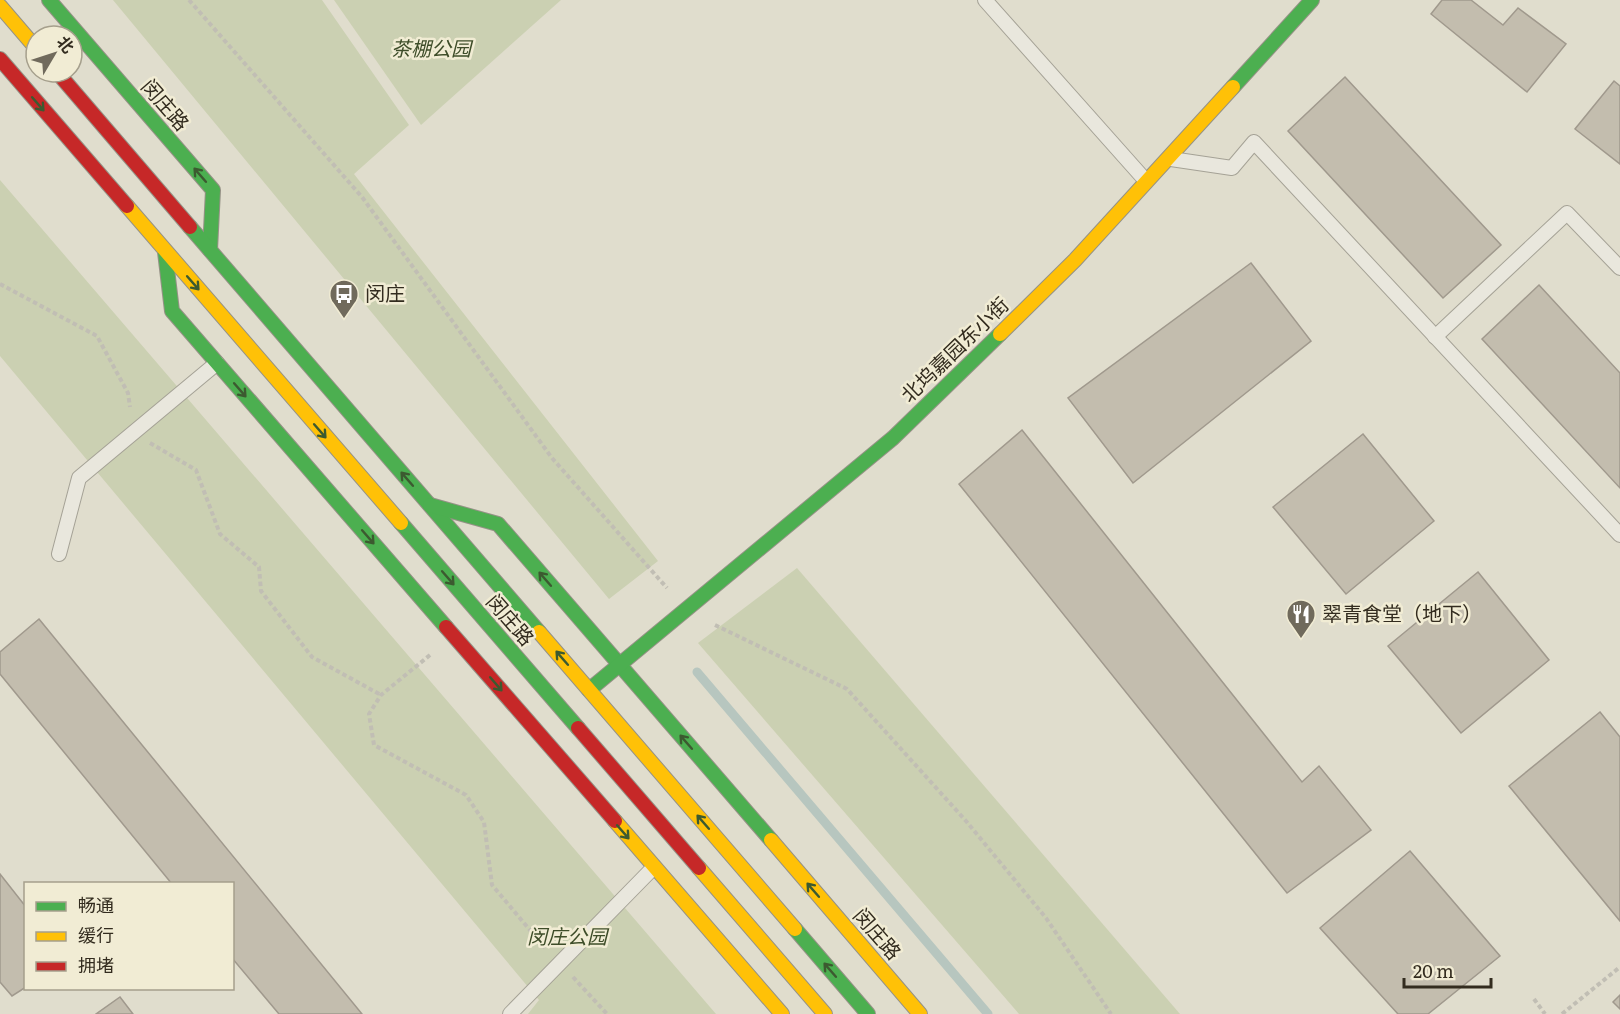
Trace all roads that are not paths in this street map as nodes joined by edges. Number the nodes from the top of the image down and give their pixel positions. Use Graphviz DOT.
graph roads {
  1 [pos="49,0"];
  2 [pos="985,0"];
  3 [pos="1312,0"];
  4 [pos="0,6"];
  5 [pos="24,34"];
  6 [pos="0,59"];
  7 [pos="67,84"];
  8 [pos="1166,158"];
  9 [pos="1146,181"];
  10 [pos="210,250"];
  11 [pos="165,252"];
  12 [pos="1620,268"];
  13 [pos="1436,337"];
  14 [pos="217,363"];
  15 [pos="430,505"];
  16 [pos="1620,535"];
  17 [pos="59,554"];
  18 [pos="619,665"];
  19 [pos="589,690"];
  20 [pos="654,867"];
  21 [pos="510,1014"];
  22 [pos="782,1014"];
  23 [pos="825,1014"];
  24 [pos="868,1014"];
  25 [pos="920,1014"];
  10 -- 1 [label="street, 闵庄路, one-way"];
  2 -- 9 [label="lane"];
  3 -- 8 [label="street, 北坞嘉园东小街"];
  4 -- 5 [label="street"];
  6 -- 11 [label="street, 闵庄路, one-way"];
  7 -- 10 [label="street, 闵庄路"];
  8 -- 9 [label="street, 北坞嘉园东小街"];
  8 -- 13 [label="lane"];
  9 -- 18 [label="street, 北坞嘉园东小街"];
  15 -- 10 [label="street, 闵庄路, one-way"];
  11 -- 14 [label="street"];
  11 -- 23 [label="street, 闵庄路, one-way"];
  12 -- 13 [label="lane"];
  13 -- 16 [label="lane"];
  14 -- 17 [label="lane"];
  14 -- 20 [label="street, one-way"];
  18 -- 15 [label="street, 闵庄路, one-way"];
  19 -- 15 [label="street, 闵庄路, one-way"];
  18 -- 19 [label="street, 北坞嘉园东小街"];
  25 -- 18 [label="street, 闵庄路, one-way"];
  24 -- 19 [label="street, 闵庄路, one-way"];
  20 -- 21 [label="lane"];
  20 -- 22 [label="street"];
}
